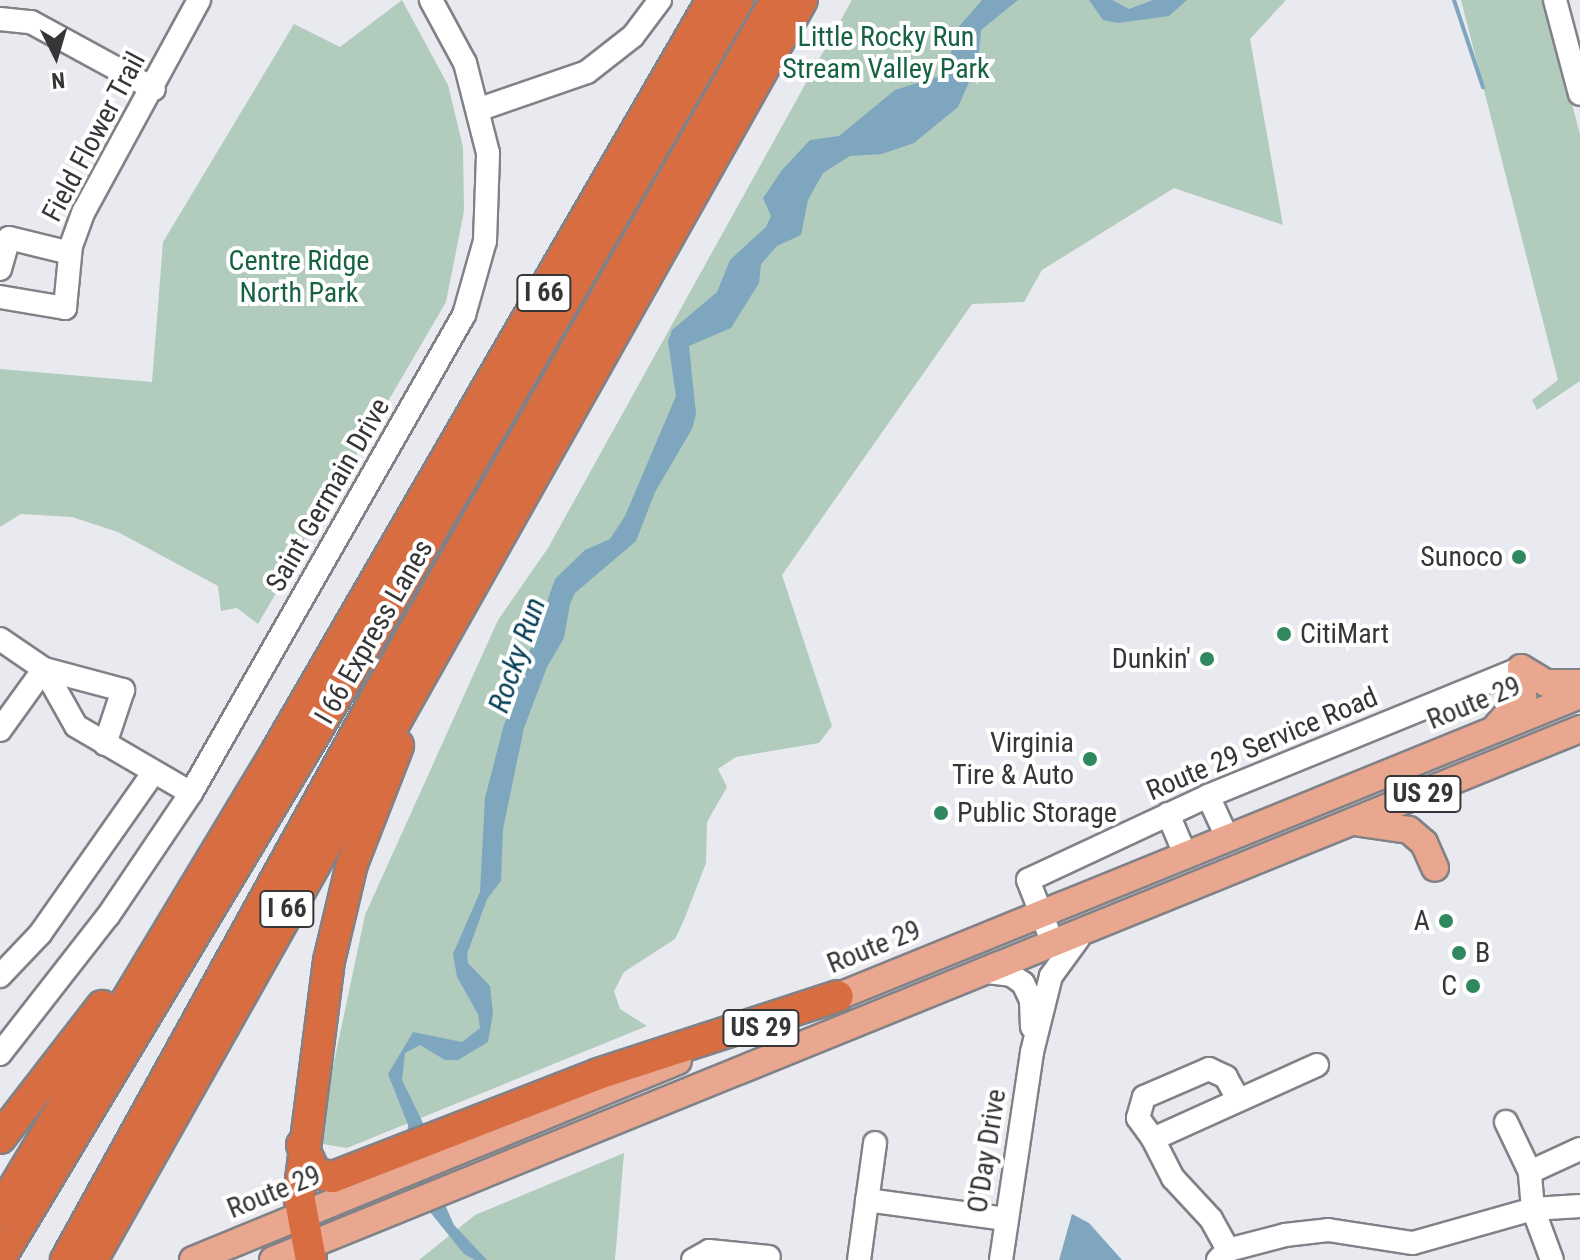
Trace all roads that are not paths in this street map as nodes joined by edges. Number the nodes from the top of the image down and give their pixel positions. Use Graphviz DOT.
graph roads {
  1 [pos="199,0"];
  2 [pos="431,0"];
  3 [pos="660,0"];
  4 [pos="712,0"];
  5 [pos="738,0"];
  6 [pos="776,0"];
  7 [pos="802,0"];
  8 [pos="1555,0"];
  9 [pos="0,19"];
  10 [pos="154,89"];
  11 [pos="1580,94"];
  12 [pos="480,109"];
  13 [pos="70,253"];
  14 [pos="0,269"];
  15 [pos="0,297"];
  16 [pos="484,559"];
  17 [pos="0,639"];
  18 [pos="1521,668"];
  19 [pos="44,669"];
  20 [pos="1580,683"];
  21 [pos="1580,695"];
  22 [pos="1580,729"];
  23 [pos="0,730"];
  24 [pos="1493,731"];
  25 [pos="105,744"];
  26 [pos="154,772"];
  27 [pos="191,793"];
  28 [pos="1208,796"];
  29 [pos="1168,814"];
  30 [pos="1353,823"];
  31 [pos="1227,837"];
  32 [pos="1185,854"];
  33 [pos="1435,868"];
  34 [pos="1041,914"];
  35 [pos="175,925"];
  36 [pos="1080,936"];
  37 [pos="1054,946"];
  38 [pos="987,972"];
  39 [pos="0,976"];
  40 [pos="838,996"];
  41 [pos="1032,1052"];
  42 [pos="0,1054"];
  43 [pos="1317,1065"];
  44 [pos="1238,1099"];
  45 [pos="1506,1122"];
  46 [pos="0,1138"];
  47 [pos="1153,1139"];
  48 [pos="875,1143"];
  49 [pos="302,1145"];
  50 [pos="1580,1149"];
  51 [pos="387,1168"];
  52 [pos="1530,1172"];
  53 [pos="867,1200"];
  54 [pos="1576,1208"];
  55 [pos="1533,1209"];
  56 [pos="0,1211"];
  57 [pos="300,1216"];
  58 [pos="1006,1219"];
  59 [pos="309,1253"];
  60 [pos="1223,1255"];
  61 [pos="769,1257"];
  62 [pos="0,1258"];
  63 [pos="66,1260"];
  64 [pos="92,1260"];
  65 [pos="193,1260"];
  66 [pos="273,1260"];
  67 [pos="693,1260"];
  68 [pos="859,1260"];
  69 [pos="1001,1260"];
  70 [pos="1552,1260"];
  1 -- 10 [label="street, Field Flower Trail"];
  2 -- 12 [label="street, Saint Germain Drive"];
  3 -- 12 [label="street"];
  4 -- 35 [label="highway, I 66"];
  5 -- 62 [label="highway, I 66 Express Lanes"];
  6 -- 63 [label="highway, I 66 Express Lanes"];
  7 -- 16 [label="highway, I 66"];
  8 -- 11 [label="street"];
  9 -- 10 [label="street"];
  10 -- 13 [label="street, Field Flower Trail"];
  12 -- 27 [label="street, Saint Germain Drive"];
  13 -- 14 [label="street"];
  13 -- 15 [label="street, Field Flower Trail"];
  16 -- 49 [label="highway"];
  16 -- 64 [label="highway, I 66"];
  17 -- 19 [label="street"];
  18 -- 20 [label="main road"];
  18 -- 24 [label="main road"];
  18 -- 28 [label="street, Route 29 Service Road"];
  19 -- 23 [label="street"];
  19 -- 25 [label="street"];
  19 -- 25 [label="street"];
  21 -- 24 [label="main road, Route 29 / US 29"];
  22 -- 30 [label="main road, US 29"];
  24 -- 31 [label="main road, Route 29 / US 29"];
  25 -- 26 [label="street"];
  26 -- 27 [label="street"];
  26 -- 39 [label="street"];
  27 -- 42 [label="street, Saint Germain Drive"];
  28 -- 29 [label="street, Route 29 Service Road"];
  28 -- 31 [label="street"];
  29 -- 32 [label="street"];
  29 -- 34 [label="street, Route 29 Service Road"];
  30 -- 33 [label="main road"];
  30 -- 36 [label="main road, US 29"];
  31 -- 32 [label="main road, Route 29 / US 29"];
  32 -- 34 [label="main road, Route 29 / US 29"];
  34 -- 37 [label="street"];
  34 -- 40 [label="main road, Route 29 / US 29"];
  35 -- 46 [label="highway"];
  35 -- 56 [label="highway, I 66"];
  36 -- 37 [label="main road, US 29"];
  36 -- 41 [label="street, O'Day Drive"];
  37 -- 38 [label="main road, US 29"];
  38 -- 41 [label="street, O'Day Drive"];
  38 -- 59 [label="main road, US 29"];
  40 -- 51 [label="highway"];
  41 -- 58 [label="street, O'Day Drive"];
  43 -- 44 [label="street"];
  44 -- 47 [label="street"];
  44 -- 47 [label="street"];
  45 -- 52 [label="street"];
  47 -- 60 [label="street"];
  48 -- 53 [label="street"];
  49 -- 51 [label="highway"];
  49 -- 57 [label="highway"];
  50 -- 52 [label="street"];
  51 -- 57 [label="main road, Route 29"];
  52 -- 55 [label="street"];
  53 -- 58 [label="street"];
  53 -- 68 [label="street"];
  54 -- 55 [label="street"];
  55 -- 60 [label="street"];
  55 -- 70 [label="street"];
  57 -- 59 [label="highway"];
  57 -- 65 [label="main road, Route 29"];
  58 -- 69 [label="street, O'Day Drive"];
  59 -- 66 [label="main road, US 29"];
  61 -- 67 [label="street"];
}
